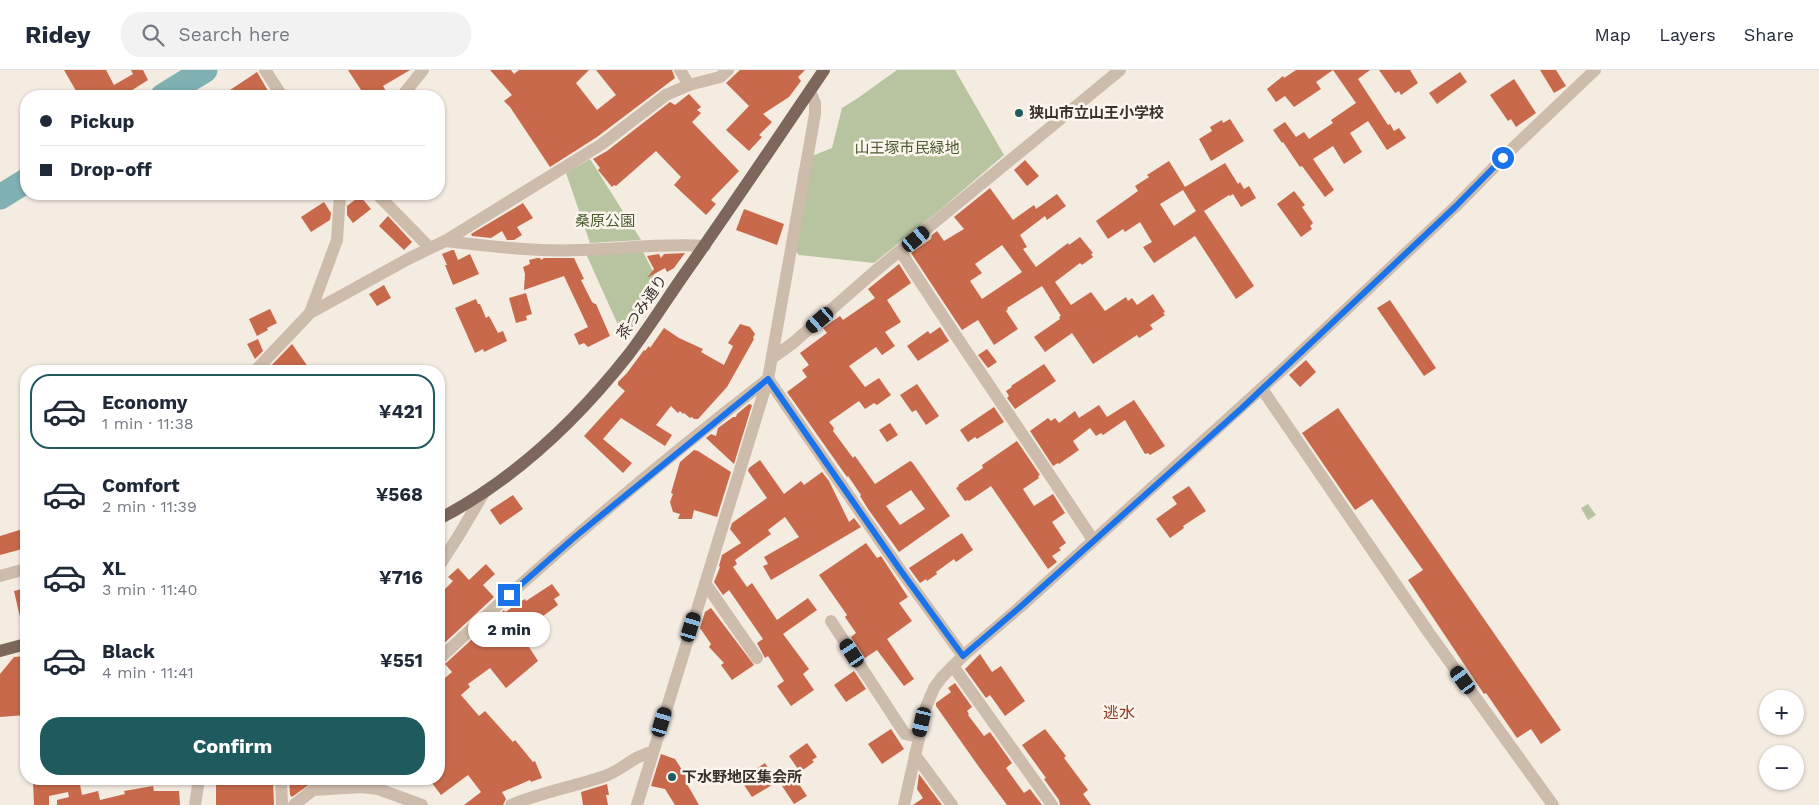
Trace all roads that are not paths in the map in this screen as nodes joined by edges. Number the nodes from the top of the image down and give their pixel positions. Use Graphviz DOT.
graph roads {
  1 [pos="265,70"];
  2 [pos="423,70"];
  3 [pos="680,70"];
  4 [pos="728,70"];
  5 [pos="824,70"];
  6 [pos="1120,70"];
  7 [pos="1595,70"];
  8 [pos="689,85"];
  9 [pos="278,90"];
  10 [pos="407,90"];
  11 [pos="810,91"];
  12 [pos="340,200"];
  13 [pos="383,200"];
  14 [pos="445,241"];
  15 [pos="705,246"];
  16 [pos="430,248"];
  17 [pos="901,252"];
  18 [pos="310,314"];
  19 [pos="772,358"];
  20 [pos="261,365"];
  21 [pos="768,379"];
  22 [pos="1262,389"];
  23 [pos="485,491"];
  24 [pos="445,515"];
  25 [pos="1093,540"];
  26 [pos="445,557"];
  27 [pos="20,571"];
  28 [pos="0,576"];
  29 [pos="705,583"];
  30 [pos="830,621"];
  31 [pos="20,646"];
  32 [pos="0,651"];
  33 [pos="445,654"];
  34 [pos="963,656"];
  35 [pos="756,658"];
  36 [pos="953,666"];
  37 [pos="919,737"];
  38 [pos="653,752"];
  39 [pos="915,755"];
  40 [pos="198,785"];
  41 [pos="281,785"];
  42 [pos="316,785"];
  43 [pos="313,790"];
  44 [pos="195,805"];
  45 [pos="282,805"];
  46 [pos="294,805"];
  47 [pos="422,805"];
  48 [pos="511,805"];
  49 [pos="637,805"];
  50 [pos="904,805"];
  51 [pos="952,805"];
  52 [pos="1052,805"];
  53 [pos="1553,805"];
  1 -- 9 [label="street"];
  2 -- 10 [label="street"];
  3 -- 8 [label="street"];
  4 -- 8 [label="street"];
  5 -- 11 [label="main road, 茶つみ通り"];
  6 -- 17 [label="street"];
  7 -- 22 [label="street"];
  8 -- 14 [label="street"];
  11 -- 15 [label="main road, 茶つみ通り"];
  11 -- 19 [label="street"];
  12 -- 18 [label="street"];
  13 -- 16 [label="street"];
  14 -- 15 [label="street"];
  14 -- 16 [label="street"];
  15 -- 23 [label="main road, 茶つみ通り"];
  16 -- 18 [label="street"];
  17 -- 19 [label="street"];
  17 -- 25 [label="street"];
  18 -- 20 [label="street"];
  19 -- 21 [label="street"];
  21 -- 29 [label="street"];
  21 -- 33 [label="street"];
  21 -- 34 [label="street"];
  22 -- 25 [label="street"];
  22 -- 53 [label="street"];
  23 -- 24 [label="main road, 茶つみ通り"];
  23 -- 26 [label="street"];
  25 -- 34 [label="street"];
  27 -- 28 [label="street"];
  29 -- 35 [label="street"];
  29 -- 38 [label="street"];
  30 -- 37 [label="street"];
  31 -- 32 [label="main road"];
  34 -- 36 [label="street"];
  36 -- 37 [label="street"];
  36 -- 52 [label="street"];
  37 -- 39 [label="street"];
  38 -- 48 [label="street"];
  38 -- 49 [label="street"];
  39 -- 50 [label="street"];
  39 -- 51 [label="street"];
  40 -- 44 [label="street"];
  41 -- 45 [label="street"];
  42 -- 43 [label="street"];
  43 -- 46 [label="street"];
  43 -- 47 [label="street"];
}
